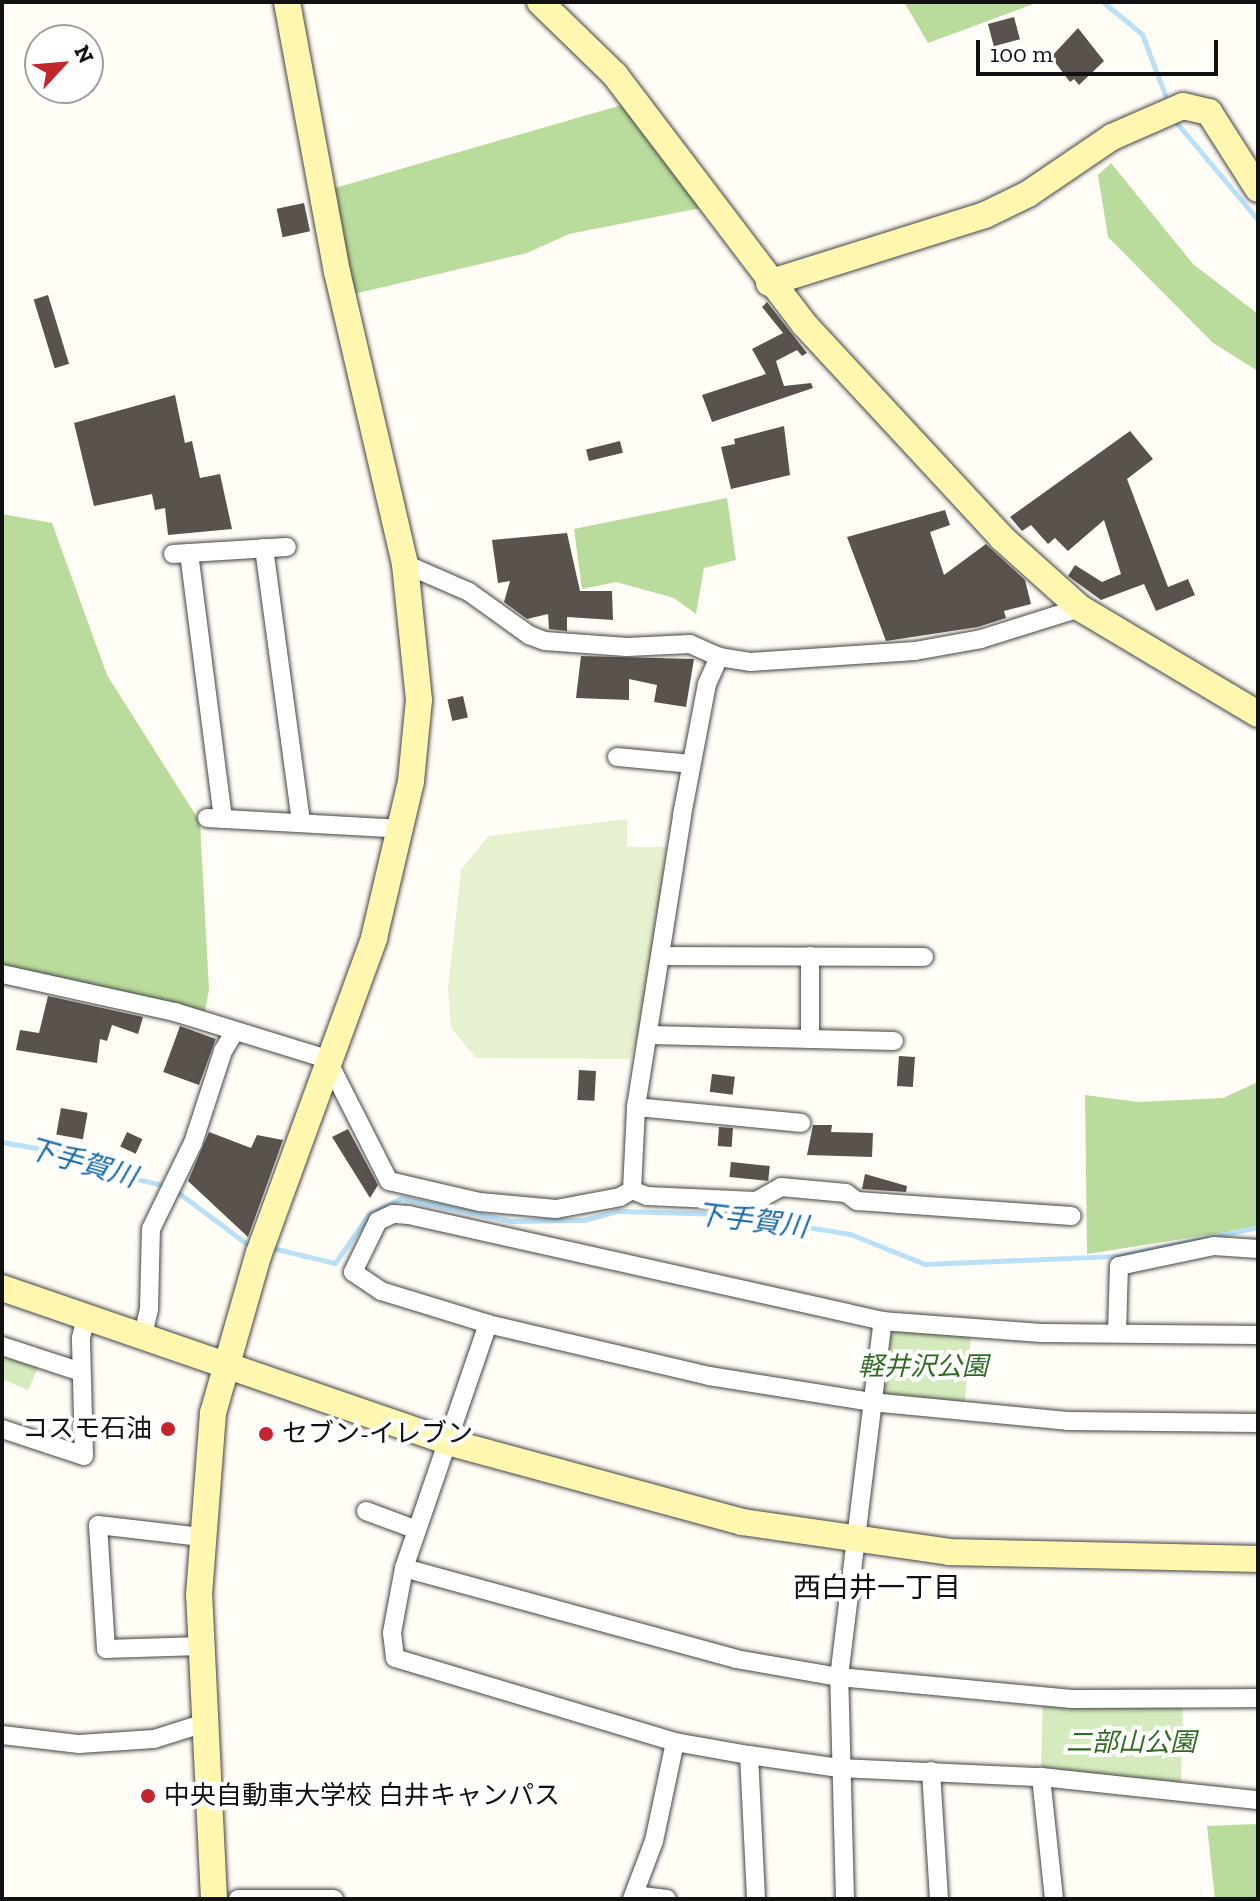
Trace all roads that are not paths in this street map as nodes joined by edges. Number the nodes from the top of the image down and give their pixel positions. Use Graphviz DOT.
graph roads {
  1 [pos="287,2"];
  2 [pos="540,2"];
  3 [pos="1258,189"];
  4 [pos="769,283"];
  5 [pos="287,547"];
  6 [pos="264,548"];
  7 [pos="405,564"];
  8 [pos="1080,608"];
  9 [pos="719,657"];
  10 [pos="1258,714"];
  11 [pos="617,757"];
  12 [pos="691,764"];
  13 [pos="301,823"];
  14 [pos="402,829"];
  15 [pos="661,956"];
  16 [pos="810,956"];
  17 [pos="924,957"];
  18 [pos="2,974"];
  19 [pos="235,1031"];
  20 [pos="649,1035"];
  21 [pos="810,1039"];
  22 [pos="894,1041"];
  23 [pos="330,1067"];
  24 [pos="636,1107"];
  25 [pos="801,1123"];
  26 [pos="632,1190"];
  27 [pos="1071,1216"];
  28 [pos="1258,1249"];
  29 [pos="2,1288"];
  30 [pos="86,1317"];
  31 [pos="883,1321"];
  32 [pos="488,1324"];
  33 [pos="1117,1333"];
  34 [pos="143,1335"];
  35 [pos="1258,1335"];
  36 [pos="2,1346"];
  37 [pos="224,1363"];
  38 [pos="81,1372"];
  39 [pos="871,1402"];
  40 [pos="1258,1423"];
  41 [pos="3,1435"];
  42 [pos="448,1442"];
  43 [pos="366,1511"];
  44 [pos="417,1530"];
  45 [pos="201,1537"];
  46 [pos="855,1539"];
  47 [pos="1258,1559"];
  48 [pos="404,1568"];
  49 [pos="200,1646"];
  50 [pos="839,1677"];
  51 [pos="1258,1698"];
  52 [pos="205,1723"];
  53 [pos="2,1735"];
  54 [pos="675,1742"];
  55 [pos="749,1755"];
  56 [pos="839,1768"];
  57 [pos="931,1771"];
  58 [pos="1041,1777"];
  59 [pos="1258,1800"];
  60 [pos="633,1897"];
  61 [pos="214,1899"];
  62 [pos="238,1899"];
  63 [pos="334,1899"];
  64 [pos="667,1899"];
  65 [pos="756,1899"];
  66 [pos="845,1899"];
  67 [pos="939,1899"];
  68 [pos="1054,1899"];
  1 -- 7 [label="street"];
  2 -- 4 [label="street"];
  3 -- 4 [label="street"];
  4 -- 8 [label="street"];
  5 -- 6 [label="street"];
  6 -- 13 [label="street"];
  6 -- 13 [label="street"];
  7 -- 9 [label="street"];
  7 -- 14 [label="street"];
  8 -- 9 [label="street"];
  8 -- 10 [label="street"];
  9 -- 12 [label="street"];
  11 -- 12 [label="street"];
  12 -- 15 [label="street"];
  13 -- 14 [label="street"];
  14 -- 23 [label="street"];
  15 -- 16 [label="street"];
  15 -- 20 [label="street"];
  16 -- 17 [label="street"];
  16 -- 21 [label="street"];
  18 -- 19 [label="street"];
  19 -- 23 [label="street"];
  19 -- 34 [label="street"];
  20 -- 21 [label="street"];
  20 -- 24 [label="street"];
  21 -- 22 [label="street"];
  23 -- 26 [label="street"];
  23 -- 37 [label="street"];
  24 -- 25 [label="street"];
  24 -- 26 [label="street"];
  26 -- 27 [label="street"];
  28 -- 33 [label="street"];
  29 -- 30 [label="street"];
  30 -- 34 [label="street"];
  30 -- 38 [label="street"];
  31 -- 32 [label="street"];
  31 -- 33 [label="street"];
  31 -- 39 [label="street"];
  32 -- 39 [label="street"];
  32 -- 42 [label="street"];
  33 -- 35 [label="street"];
  34 -- 37 [label="street"];
  36 -- 38 [label="street"];
  37 -- 42 [label="street"];
  37 -- 45 [label="street"];
  38 -- 41 [label="street"];
  39 -- 40 [label="street"];
  39 -- 46 [label="street"];
  42 -- 44 [label="street"];
  42 -- 46 [label="street"];
  43 -- 44 [label="street"];
  44 -- 48 [label="street"];
  45 -- 49 [label="street"];
  45 -- 49 [label="street"];
  46 -- 47 [label="street"];
  46 -- 50 [label="street"];
  48 -- 50 [label="street"];
  48 -- 54 [label="street"];
  49 -- 52 [label="street"];
  50 -- 51 [label="street"];
  50 -- 56 [label="street"];
  52 -- 53 [label="street"];
  52 -- 61 [label="street"];
  54 -- 55 [label="street"];
  54 -- 60 [label="street"];
  55 -- 56 [label="street"];
  55 -- 65 [label="street"];
  56 -- 57 [label="street"];
  56 -- 66 [label="street"];
  57 -- 58 [label="street"];
  57 -- 67 [label="street"];
  58 -- 59 [label="street"];
  58 -- 68 [label="street"];
  60 -- 64 [label="street"];
  62 -- 63 [label="street"];
}
